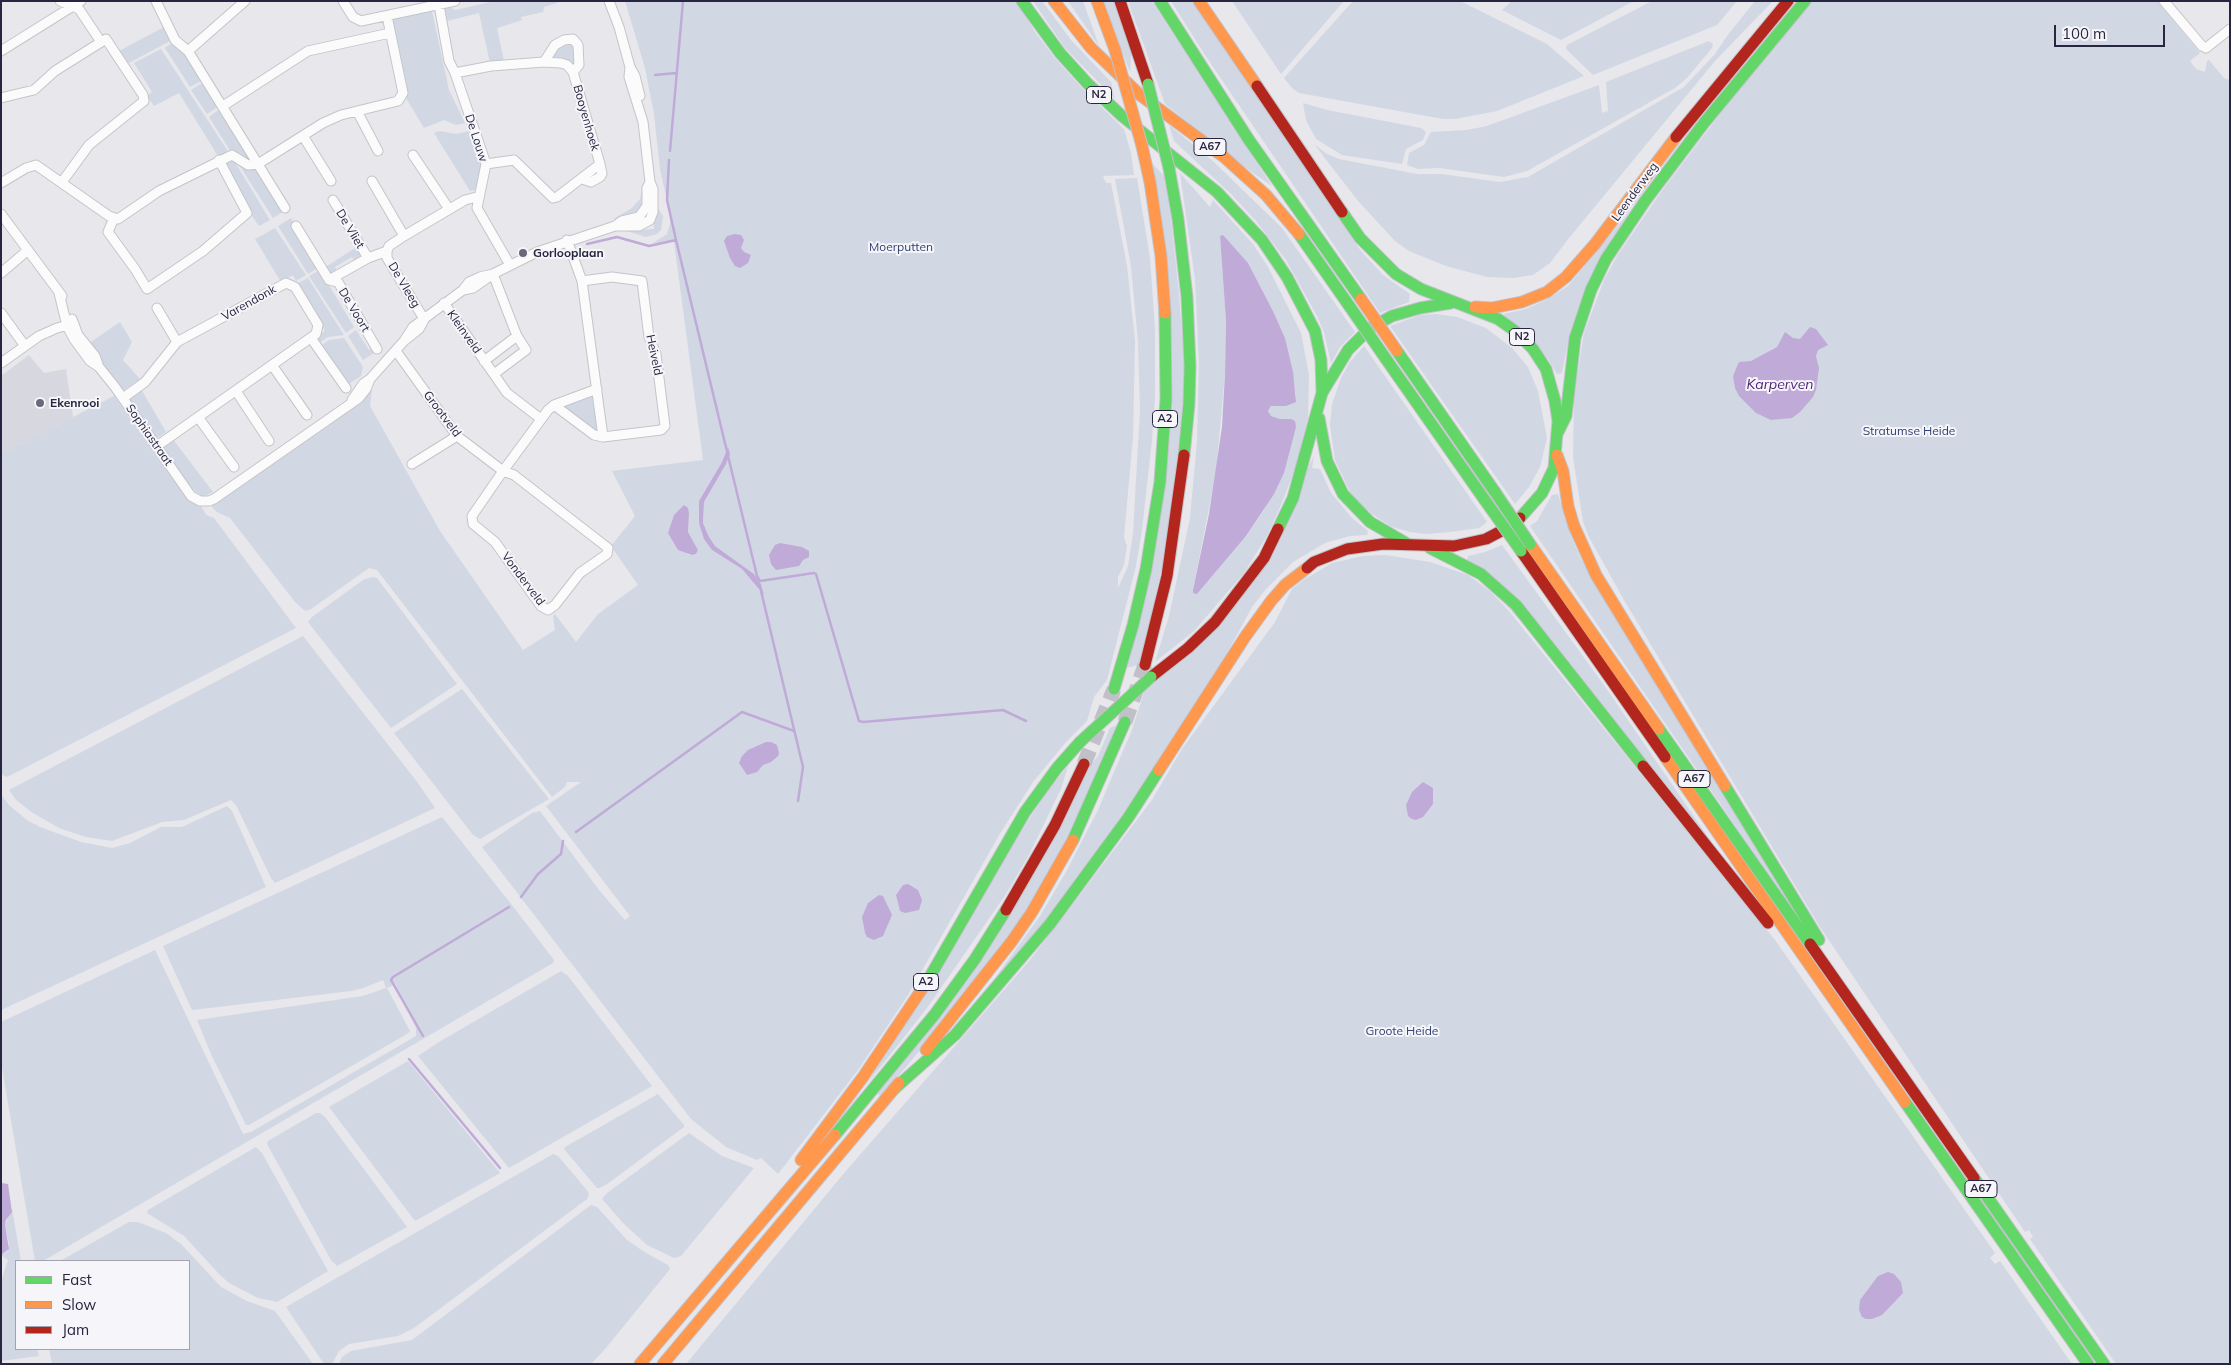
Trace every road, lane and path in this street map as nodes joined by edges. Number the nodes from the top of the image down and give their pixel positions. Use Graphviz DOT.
graph roads {
  1 [pos="60,1"];
  2 [pos="81,1"];
  3 [pos="156,1"];
  4 [pos="245,1"];
  5 [pos="343,1"];
  6 [pos="455,1"];
  7 [pos="609,1"];
  8 [pos="1022,1"];
  9 [pos="1054,1"];
  10 [pos="1097,1"];
  11 [pos="1120,1"];
  12 [pos="1160,1"];
  13 [pos="1199,1"];
  14 [pos="1788,1"];
  15 [pos="1805,1"];
  16 [pos="2164,1"];
  17 [pos="422,5"];
  18 [pos="439,5"];
  19 [pos="71,6"];
  20 [pos="387,16"];
  21 [pos="2230,29"];
  22 [pos="390,34"];
  23 [pos="104,41"];
  24 [pos="1,51"];
  25 [pos="188,51"];
  26 [pos="544,62"];
  27 [pos="573,72"];
  28 [pos="455,73"];
  29 [pos="1,98"];
  30 [pos="223,106"];
  31 [pos="357,111"];
  32 [pos="303,136"];
  33 [pos="378,150"];
  34 [pos="413,155"];
  35 [pos="219,160"];
  36 [pos="258,164"];
  37 [pos="486,164"];
  38 [pos="331,181"];
  39 [pos="372,181"];
  40 [pos="62,182"];
  41 [pos="1,183"];
  42 [pos="478,197"];
  43 [pos="334,200"];
  44 [pos="285,208"];
  45 [pos="449,209"];
  46 [pos="1,214"];
  47 [pos="114,218"];
  48 [pos="296,226"];
  49 [pos="404,236"];
  50 [pos="567,240"];
  51 [pos="28,250"];
  52 [pos="387,251"];
  53 [pos="368,258"];
  54 [pos="510,265"];
  55 [pos="1,273"];
  56 [pos="493,274"];
  57 [pos="329,280"];
  58 [pos="582,281"];
  59 [pos="444,303"];
  60 [pos="1453,303"];
  61 [pos="1465,307"];
  62 [pos="156,308"];
  63 [pos="1,313"];
  64 [pos="424,319"];
  65 [pos="70,325"];
  66 [pos="517,336"];
  67 [pos="311,338"];
  68 [pos="177,342"];
  69 [pos="25,346"];
  70 [pos="377,349"];
  71 [pos="396,351"];
  72 [pos="484,361"];
  73 [pos="1,363"];
  74 [pos="272,365"];
  75 [pos="494,374"];
  76 [pos="346,388"];
  77 [pos="597,389"];
  78 [pos="236,391"];
  79 [pos="1322,393"];
  80 [pos="123,398"];
  81 [pos="554,405"];
  82 [pos="1318,410"];
  83 [pos="308,416"];
  84 [pos="198,417"];
  85 [pos="541,418"];
  86 [pos="1557,434"];
  87 [pos="457,436"];
  88 [pos="603,437"];
  89 [pos="269,440"];
  90 [pos="157,446"];
  91 [pos="1555,450"];
  92 [pos="412,464"];
  93 [pos="234,467"];
  94 [pos="503,471"];
  95 [pos="1410,545"];
  96 [pos="1427,546"];
  97 [pos="1145,665"];
  98 [pos="1114,689"];
  99 [pos="1125,722"];
  100 [pos="1084,764"];
  101 [pos="1808,964"];
  102 [pos="1859,1014"];
  103 [pos="893,1090"];
  104 [pos="764,1218"];
  105 [pos="640,1364"];
  106 [pos="663,1364"];
  107 [pos="2088,1364"];
  108 [pos="2104,1364"];
  1 -- 19 [label="street"];
  2 -- 19 [label="street"];
  3 -- 25 [label="street"];
  4 -- 25 [label="street"];
  5 -- 20 [label="street"];
  6 -- 18 [label="street"];
  7 -- 50 [label="street"];
  8 -- 79 [label="main road, N2"];
  9 -- 101 [label="main road, A67, bridge"];
  10 -- 98 [label="main road, A2, bridge"];
  11 -- 97 [label="main road, A2, bridge"];
  12 -- 102 [label="main road, A67, bridge"];
  13 -- 60 [label="main road, N2"];
  14 -- 61 [label="main road, Leenderweg"];
  15 -- 86 [label="main road, Leenderweg"];
  16 -- 21 [label="street"];
  17 -- 18 [label="street"];
  17 -- 20 [label="street"];
  18 -- 28 [label="street, De Louw"];
  19 -- 23 [label="street"];
  19 -- 24 [label="street"];
  20 -- 22 [label="street"];
  22 -- 30 [label="street"];
  22 -- 31 [label="street"];
  23 -- 29 [label="street"];
  23 -- 40 [label="street"];
  25 -- 30 [label="street"];
  26 -- 27 [label="street, Booyenhoek"];
  26 -- 27 [label="street, Booyenhoek"];
  26 -- 28 [label="street, Booyenhoek"];
  27 -- 37 [label="street, Booyenhoek"];
  28 -- 37 [label="street, De Louw"];
  30 -- 36 [label="street"];
  31 -- 32 [label="street"];
  31 -- 33 [label="street"];
  32 -- 36 [label="street"];
  32 -- 38 [label="street"];
  34 -- 45 [label="street"];
  35 -- 36 [label="street"];
  35 -- 47 [label="street"];
  35 -- 47 [label="street"];
  36 -- 44 [label="street"];
  37 -- 42 [label="street, De Louw"];
  39 -- 49 [label="street"];
  40 -- 41 [label="street"];
  40 -- 47 [label="street"];
  42 -- 45 [label="street, De Vliet"];
  42 -- 54 [label="street, De Louw"];
  43 -- 53 [label="street, De Vliet"];
  45 -- 49 [label="street, De Vliet"];
  46 -- 51 [label="street, Sophiastraat"];
  48 -- 57 [label="street, De Voort"];
  49 -- 52 [label="street, De Vliet"];
  50 -- 54 [label="street"];
  50 -- 58 [label="street"];
  51 -- 55 [label="street"];
  51 -- 65 [label="street, Sophiastraat"];
  52 -- 53 [label="street, De Vliet"];
  52 -- 64 [label="street, De Vleeg"];
  53 -- 57 [label="street, De Vliet"];
  54 -- 56 [label="street"];
  56 -- 59 [label="street"];
  56 -- 66 [label="street"];
  57 -- 70 [label="street, De Voort"];
  58 -- 77 [label="street"];
  58 -- 88 [label="street, Heiveld"];
  59 -- 64 [label="street"];
  59 -- 72 [label="street, Kleinveld"];
  60 -- 61 [label="main road, N2"];
  60 -- 79 [label="main road, N2"];
  61 -- 86 [label="main road, N2"];
  62 -- 68 [label="street"];
  63 -- 69 [label="street"];
  64 -- 71 [label="street"];
  65 -- 69 [label="street"];
  65 -- 80 [label="street, Sophiastraat"];
  66 -- 72 [label="street, Kleinveld"];
  66 -- 75 [label="street"];
  67 -- 68 [label="street, Varendonk"];
  67 -- 74 [label="street"];
  67 -- 76 [label="street"];
  68 -- 80 [label="street, Varendonk"];
  69 -- 73 [label="street"];
  71 -- 87 [label="street, Grootveld"];
  71 -- 90 [label="street, Sophiastraat"];
  72 -- 75 [label="street, Kleinveld"];
  74 -- 78 [label="street"];
  74 -- 83 [label="street"];
  75 -- 85 [label="street, Kleinveld"];
  77 -- 81 [label="street"];
  77 -- 88 [label="street"];
  78 -- 84 [label="street"];
  78 -- 89 [label="street"];
  79 -- 82 [label="main road, N2"];
  80 -- 90 [label="street, Sophiastraat"];
  81 -- 85 [label="street"];
  81 -- 88 [label="street"];
  82 -- 95 [label="main road, N2"];
  82 -- 104 [label="main road, A2, bridge"];
  84 -- 90 [label="street"];
  84 -- 93 [label="street"];
  85 -- 94 [label="street"];
  86 -- 91 [label="main road, N2"];
  87 -- 92 [label="street"];
  87 -- 94 [label="street, Grootveld"];
  91 -- 96 [label="main road, N2"];
  91 -- 102 [label="main road, A67"];
  94 -- 94 [label="street, Vonderveld"];
  95 -- 96 [label="main road, N2"];
  95 -- 103 [label="main road"];
  96 -- 101 [label="main road, A67"];
  99 -- 103 [label="main road"];
  100 -- 104 [label="main road, A2"];
  101 -- 107 [label="main road, A67"];
  102 -- 108 [label="main road, A67"];
  103 -- 106 [label="main road"];
  104 -- 105 [label="main road, A2"];
}
